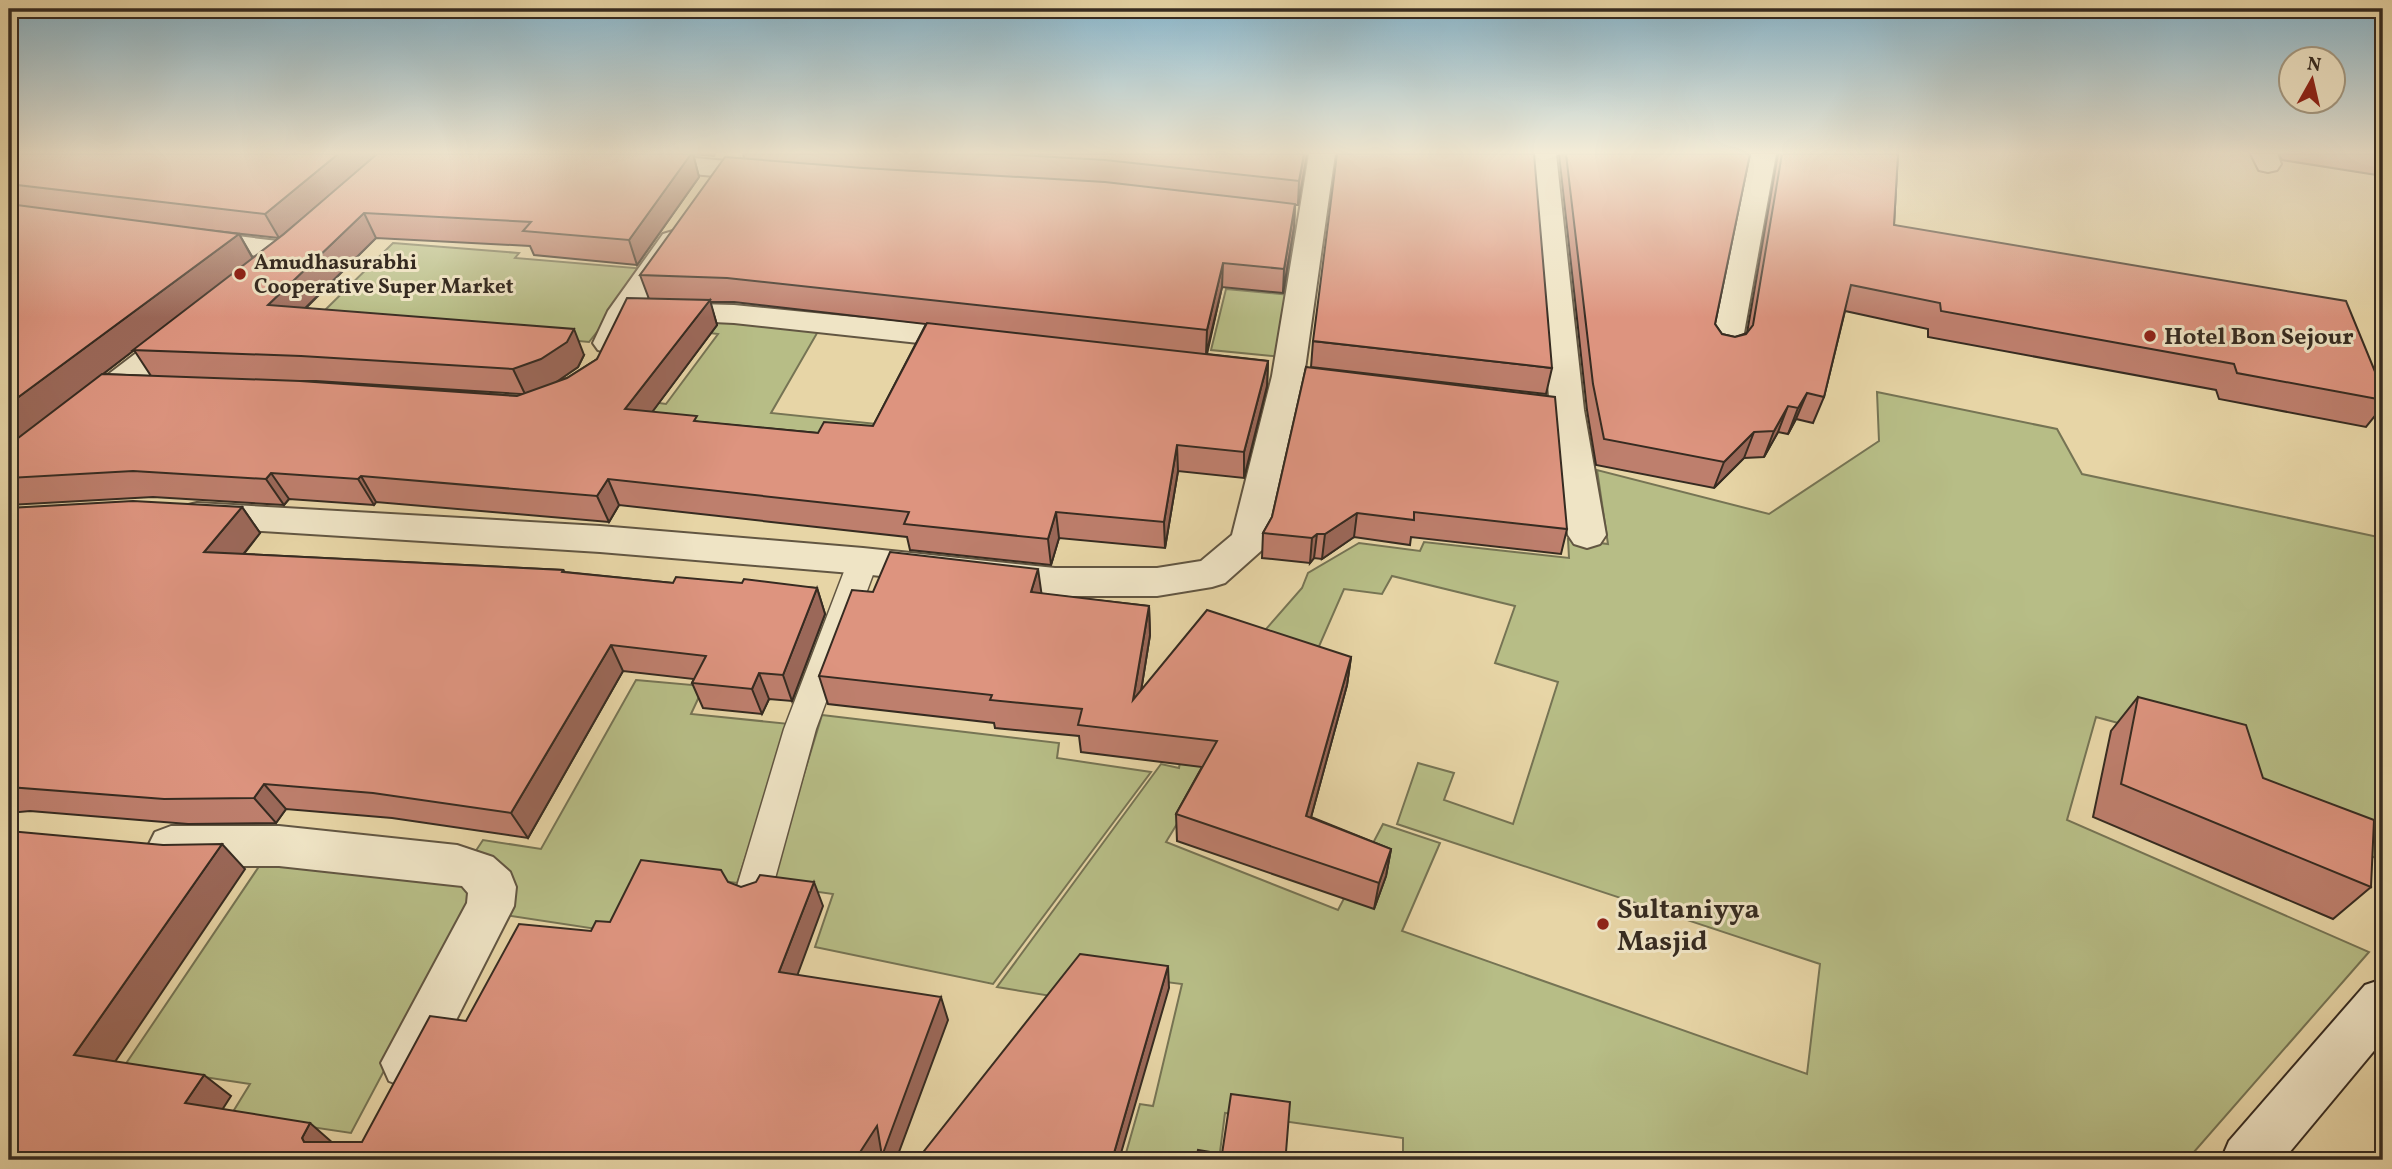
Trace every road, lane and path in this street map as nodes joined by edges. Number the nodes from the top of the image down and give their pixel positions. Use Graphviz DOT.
graph roads {
  1 [pos="694,209"];
  2 [pos="1301,209"];
  3 [pos="1548,209"];
  4 [pos="1752,209"];
  5 [pos="162,235"];
  6 [pos="254,277"];
  7 [pos="211,310"];
  8 [pos="624,311"];
  9 [pos="1000,342"];
  10 [pos="1725,350"];
  11 [pos="599,364"];
  12 [pos="115,387"];
  13 [pos="155,388"];
  14 [pos="1474,399"];
  15 [pos="1567,410"];
  16 [pos="9,467"];
  17 [pos="166,513"];
  18 [pos="1587,535"];
  19 [pos="863,561"];
  20 [pos="135,842"];
  21 [pos="753,893"];
  22 [pos="2383,1002"];
  23 [pos="388,1100"];
  24 [pos="2248,1160"];
  1 -- 8 [label="street"];
  2 -- 19 [label="street"];
  3 -- 15 [label="street"];
  4 -- 10 [label="street"];
  5 -- 6 [label="street"];
  7 -- 12 [label="street"];
  8 -- 9 [label="street"];
  8 -- 11 [label="street"];
  12 -- 13 [label="street"];
  12 -- 16 [label="street"];
  14 -- 15 [label="street"];
  15 -- 18 [label="street"];
  17 -- 19 [label="street"];
  19 -- 21 [label="lane"];
  20 -- 23 [label="street"];
  22 -- 24 [label="street"];
}
